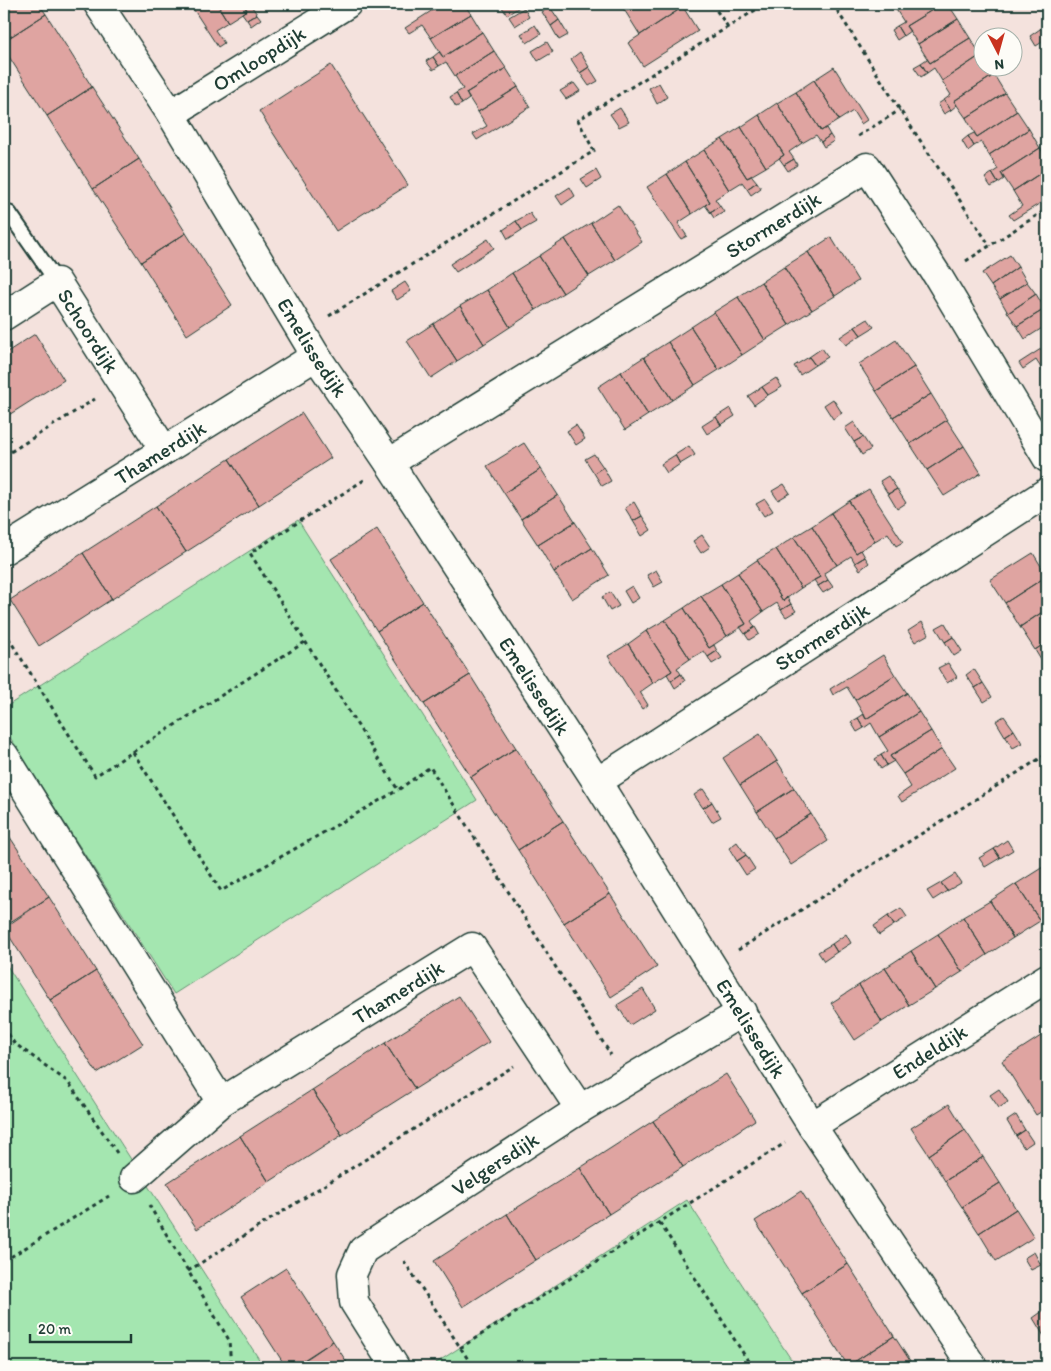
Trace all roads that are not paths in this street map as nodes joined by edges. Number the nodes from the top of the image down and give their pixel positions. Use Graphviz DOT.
graph roads {
  1 [pos="98,4"];
  2 [pos="347,4"];
  3 [pos="171,114"];
  4 [pos="4,212"];
  5 [pos="57,282"];
  6 [pos="4,316"];
  7 [pos="309,344"];
  8 [pos="164,450"];
  9 [pos="1047,458"];
  10 [pos="389,463"];
  11 [pos="1047,492"];
  12 [pos="4,550"];
  13 [pos="4,755"];
  14 [pos="597,782"];
  15 [pos="1047,978"];
  16 [pos="742,1012"];
  17 [pos="221,1102"];
  18 [pos="580,1109"];
  19 [pos="812,1126"];
  20 [pos="134,1178"];
  21 [pos="396,1367"];
  22 [pos="973,1367"];
  1 -- 3 [label="street, Emelissedijk"];
  2 -- 3 [label="street, Omloopdijk"];
  3 -- 7 [label="street, Emelissedijk"];
  4 -- 5 [label="lane"];
  5 -- 6 [label="street, Schoordijk"];
  5 -- 8 [label="street, Schoordijk"];
  7 -- 8 [label="street, Thamerdijk"];
  7 -- 10 [label="street, Emelissedijk"];
  8 -- 12 [label="street, Thamerdijk"];
  9 -- 10 [label="street, Stormerdijk"];
  10 -- 14 [label="street, Emelissedijk"];
  11 -- 14 [label="street, Stormerdijk"];
  13 -- 17 [label="street"];
  14 -- 16 [label="street, Emelissedijk"];
  15 -- 19 [label="street, Endeldijk"];
  16 -- 18 [label="street, Velgersdijk"];
  16 -- 19 [label="street, Emelissedijk"];
  17 -- 18 [label="street, Thamerdijk"];
  17 -- 20 [label="street, Thamerdijk"];
  18 -- 21 [label="street, Velgersdijk"];
  19 -- 22 [label="street, Emelissedijk"];
}
